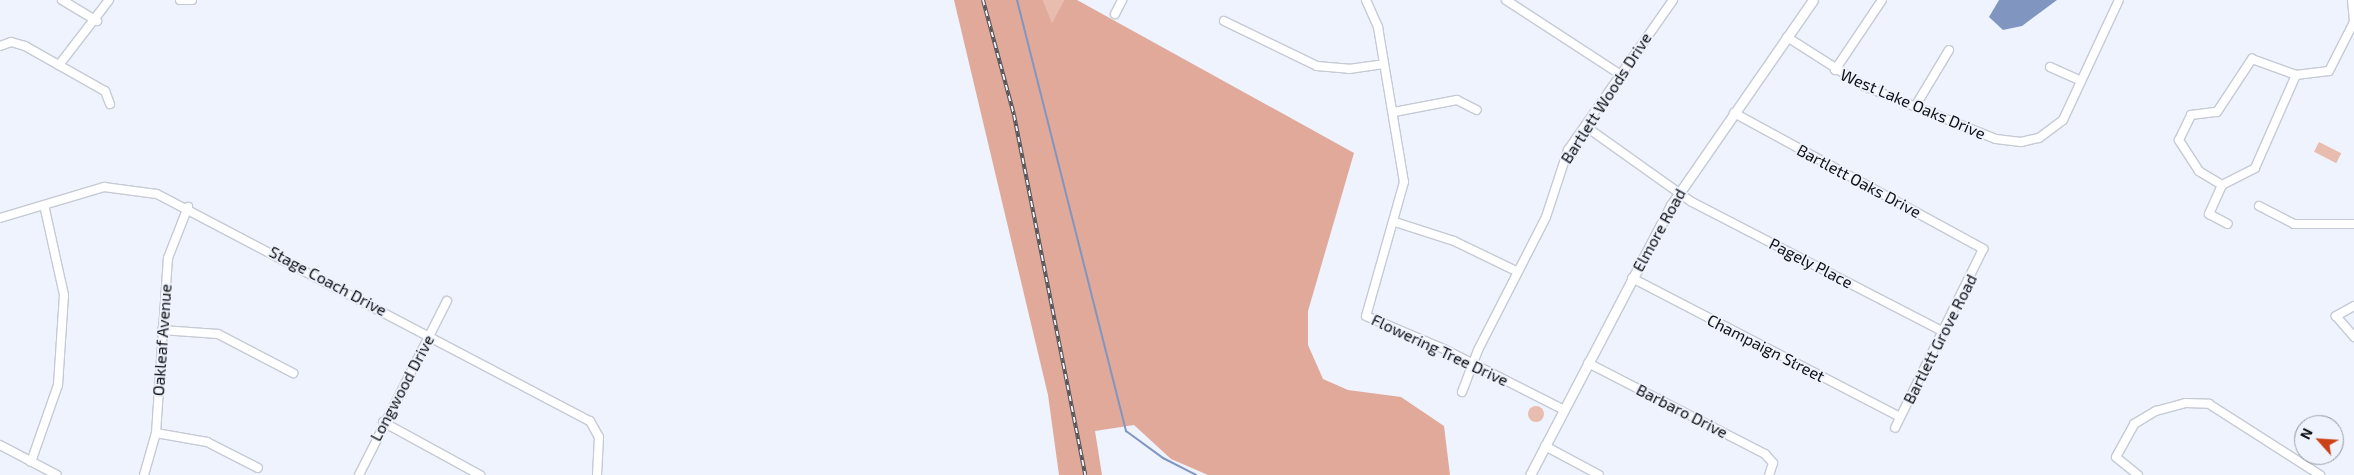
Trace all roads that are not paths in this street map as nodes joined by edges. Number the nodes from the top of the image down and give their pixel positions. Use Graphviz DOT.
graph roads {
  1 [pos="62,0"];
  2 [pos="110,0"];
  3 [pos="180,0"];
  4 [pos="192,0"];
  5 [pos="1122,0"];
  6 [pos="1366,0"];
  7 [pos="1506,0"];
  8 [pos="1673,0"];
  9 [pos="1813,0"];
  10 [pos="1882,0"];
  11 [pos="2119,0"];
  12 [pos="2351,0"];
  13 [pos="1115,14"];
  14 [pos="97,21"];
  15 [pos="1224,21"];
  16 [pos="1787,37"];
  17 [pos="0,46"];
  18 [pos="1949,50"];
  19 [pos="1384,64"];
  20 [pos="59,65"];
  21 [pos="2050,67"];
  22 [pos="1834,70"];
  23 [pos="1620,75"];
  24 [pos="2296,75"];
  25 [pos="2081,81"];
  26 [pos="110,104"];
  27 [pos="1916,105"];
  28 [pos="1477,110"];
  29 [pos="1394,112"];
  30 [pos="1734,113"];
  31 [pos="1585,126"];
  32 [pos="2222,185"];
  33 [pos="1679,193"];
  34 [pos="44,205"];
  35 [pos="2259,206"];
  36 [pos="188,208"];
  37 [pos="0,218"];
  38 [pos="1395,222"];
  39 [pos="2228,224"];
  40 [pos="2354,224"];
  41 [pos="1983,249"];
  42 [pos="1518,272"];
  43 [pos="1632,278"];
  44 [pos="447,301"];
  45 [pos="2354,306"];
  46 [pos="162,330"];
  47 [pos="1944,332"];
  48 [pos="429,335"];
  49 [pos="2354,337"];
  50 [pos="1588,363"];
  51 [pos="1473,364"];
  52 [pos="293,373"];
  53 [pos="1462,392"];
  54 [pos="1564,410"];
  55 [pos="1900,417"];
  56 [pos="384,422"];
  57 [pos="1895,428"];
  58 [pos="156,433"];
  59 [pos="0,445"];
  60 [pos="1545,446"];
  61 [pos="31,462"];
  62 [pos="258,468"];
  63 [pos="56,475"];
  64 [pos="144,475"];
  65 [pos="359,475"];
  66 [pos="480,475"];
  67 [pos="597,475"];
  68 [pos="1530,475"];
  69 [pos="1598,475"];
  70 [pos="1769,475"];
  71 [pos="2138,475"];
  72 [pos="2320,475"];
  1 -- 14 [label="street"];
  2 -- 14 [label="street"];
  3 -- 4 [label="street"];
  5 -- 13 [label="street"];
  6 -- 19 [label="street, Flowering Tree Drive"];
  7 -- 23 [label="street"];
  8 -- 23 [label="street, Bartlett Woods Drive"];
  9 -- 16 [label="street, Elmore Road"];
  10 -- 22 [label="street"];
  11 -- 25 [label="street"];
  12 -- 24 [label="street"];
  14 -- 20 [label="street"];
  15 -- 19 [label="street"];
  16 -- 22 [label="street, West Lake Oaks Drive"];
  16 -- 30 [label="street, Elmore Road"];
  17 -- 20 [label="street"];
  18 -- 27 [label="street"];
  19 -- 29 [label="street, Flowering Tree Drive"];
  20 -- 26 [label="street"];
  21 -- 25 [label="street"];
  22 -- 27 [label="street, West Lake Oaks Drive"];
  23 -- 31 [label="street, Bartlett Woods Drive"];
  24 -- 32 [label="street"];
  24 -- 32 [label="street"];
  25 -- 27 [label="street, West Lake Oaks Drive"];
  28 -- 29 [label="street"];
  29 -- 38 [label="street, Flowering Tree Drive"];
  30 -- 33 [label="street, Elmore Road"];
  30 -- 41 [label="street, Bartlett Oaks Drive"];
  31 -- 33 [label="street, Pagely Place"];
  31 -- 42 [label="street, Bartlett Woods Drive"];
  32 -- 39 [label="street"];
  33 -- 43 [label="street, Elmore Road"];
  33 -- 47 [label="street, Pagely Place"];
  34 -- 36 [label="street, Stage Coach Drive"];
  34 -- 37 [label="street, Stage Coach Drive"];
  34 -- 61 [label="street"];
  35 -- 40 [label="street"];
  36 -- 46 [label="street, Oakleaf Avenue"];
  36 -- 48 [label="street, Stage Coach Drive"];
  38 -- 42 [label="street"];
  38 -- 51 [label="street, Flowering Tree Drive"];
  41 -- 47 [label="street, Bartlett Grove Road"];
  42 -- 51 [label="street, Bartlett Woods Drive"];
  43 -- 50 [label="street, Elmore Road"];
  43 -- 55 [label="street, Champaign Street"];
  44 -- 48 [label="street, Longwood Drive"];
  45 -- 49 [label="street"];
  46 -- 52 [label="street"];
  46 -- 58 [label="street, Oakleaf Avenue"];
  47 -- 55 [label="street, Bartlett Grove Road"];
  48 -- 56 [label="street, Longwood Drive"];
  48 -- 67 [label="street, Stage Coach Drive"];
  50 -- 54 [label="street, Elmore Road"];
  50 -- 70 [label="street, Barbaro Drive"];
  51 -- 53 [label="street, Bartlett Woods Drive"];
  51 -- 54 [label="street, Flowering Tree Drive"];
  54 -- 60 [label="street, Elmore Road"];
  55 -- 57 [label="street, Bartlett Grove Road"];
  56 -- 65 [label="street, Longwood Drive"];
  56 -- 66 [label="street"];
  58 -- 62 [label="street"];
  58 -- 64 [label="street, Oakleaf Avenue"];
  59 -- 61 [label="street"];
  60 -- 68 [label="street, Elmore Road"];
  60 -- 69 [label="street"];
  61 -- 63 [label="street"];
  71 -- 72 [label="street"];
}
